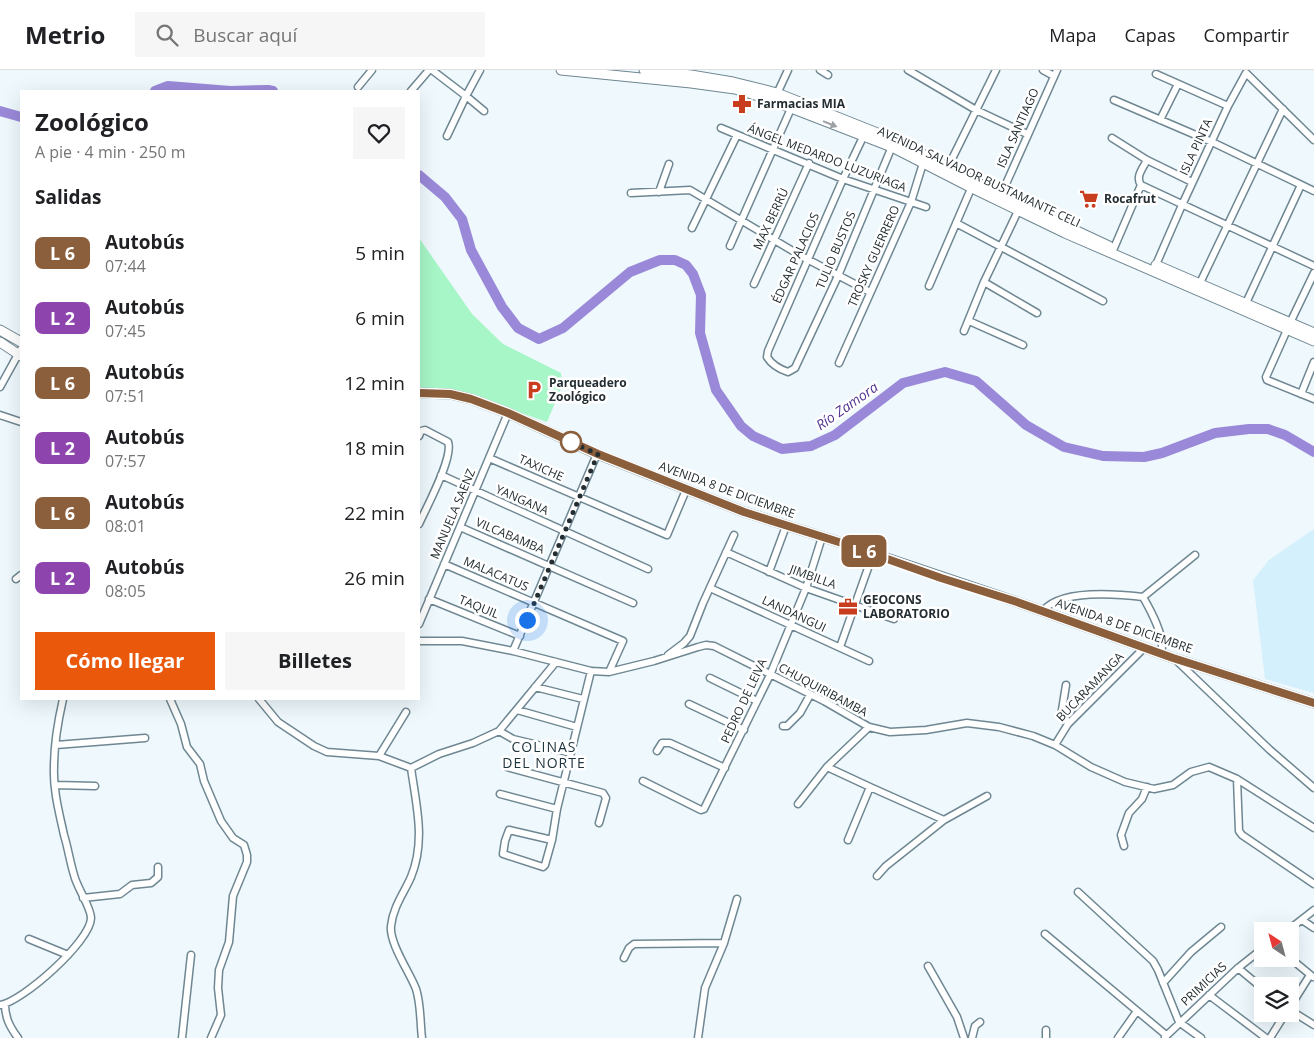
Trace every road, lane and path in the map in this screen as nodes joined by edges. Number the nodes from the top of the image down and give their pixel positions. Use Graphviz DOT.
graph roads {
  1 [pos="372,70"];
  2 [pos="431,70"];
  3 [pos="480,70"];
  4 [pos="561,70"];
  5 [pos="644,70"];
  6 [pos="788,70"];
  7 [pos="820,70"];
  8 [pos="908,70"];
  9 [pos="996,70"];
  10 [pos="1043,70"];
  11 [pos="1055,73"];
  12 [pos="1156,74"];
  13 [pos="828,75"];
  14 [pos="691,76"];
  15 [pos="1178,84"];
  16 [pos="358,87"];
  17 [pos="413,90"];
  18 [pos="466,96"];
  19 [pos="776,97"];
  20 [pos="1114,100"];
  21 [pos="793,104"];
  22 [pos="1228,106"];
  23 [pos="1283,109"];
  24 [pos="976,110"];
  25 [pos="484,111"];
  26 [pos="1160,120"];
  27 [pos="721,128"];
  28 [pos="1028,134"];
  29 [pos="447,136"];
  30 [pos="737,136"];
  31 [pos="863,137"];
  32 [pos="1112,138"];
  33 [pos="1314,140"];
  34 [pos="1212,142"];
  35 [pos="893,144"];
  36 [pos="774,150"];
  37 [pos="924,160"];
  38 [pos="1147,160"];
  39 [pos="809,163"];
  40 [pos="669,164"];
  41 [pos="1257,164"];
  42 [pos="948,167"];
  43 [pos="843,178"];
  44 [pos="1192,182"];
  45 [pos="973,184"];
  46 [pos="1301,185"];
  47 [pos="1141,186"];
  48 [pos="874,189"];
  49 [pos="1314,191"];
  50 [pos="659,192"];
  51 [pos="631,193"];
  52 [pos="1001,195"];
  53 [pos="706,200"];
  54 [pos="911,202"];
  55 [pos="1182,205"];
  56 [pos="926,207"];
  57 [pos="1018,211"];
  58 [pos="740,219"];
  59 [pos="956,223"];
  60 [pos="1227,226"];
  61 [pos="692,228"];
  62 [pos="1067,230"];
  63 [pos="775,240"];
  64 [pos="1000,245"];
  65 [pos="730,246"];
  66 [pos="1272,247"];
  67 [pos="1114,248"];
  68 [pos="808,259"];
  69 [pos="1314,266"];
  70 [pos="1155,268"];
  71 [pos="1314,273"];
  72 [pos="838,276"];
  73 [pos="984,282"];
  74 [pos="1200,283"];
  75 [pos="754,284"];
  76 [pos="929,286"];
  77 [pos="870,292"];
  78 [pos="1103,301"];
  79 [pos="1248,307"];
  80 [pos="1038,313"];
  81 [pos="969,321"];
  82 [pos="1289,326"];
  83 [pos="0,330"];
  84 [pos="964,332"];
  85 [pos="1314,333"];
  86 [pos="20,341"];
  87 [pos="1314,341"];
  88 [pos="0,342"];
  89 [pos="1023,345"];
  90 [pos="20,353"];
  91 [pos="1314,362"];
  92 [pos="839,363"];
  93 [pos="795,368"];
  94 [pos="2,378"];
  95 [pos="0,388"];
  96 [pos="420,393"];
  97 [pos="1301,394"];
  98 [pos="1314,399"];
  99 [pos="508,413"];
  100 [pos="0,415"];
  101 [pos="20,422"];
  102 [pos="421,433"];
  103 [pos="598,454"];
  104 [pos="489,458"];
  105 [pos="441,475"];
  106 [pos="686,490"];
  107 [pos="475,491"];
  108 [pos="579,497"];
  109 [pos="420,522"];
  110 [pos="786,526"];
  111 [pos="460,527"];
  112 [pos="564,531"];
  113 [pos="734,535"];
  114 [pos="822,537"];
  115 [pos="726,552"];
  116 [pos="873,554"];
  117 [pos="1195,555"];
  118 [pos="444,564"];
  119 [pos="550,566"];
  120 [pos="648,569"];
  121 [pos="769,572"];
  122 [pos="710,588"];
  123 [pos="806,588"];
  124 [pos="1143,597"];
  125 [pos="429,599"];
  126 [pos="534,603"];
  127 [pos="633,603"];
  128 [pos="856,604"];
  129 [pos="1043,611"];
  130 [pos="894,619"];
  131 [pos="420,622"];
  132 [pos="791,625"];
  133 [pos="520,636"];
  134 [pos="420,641"];
  135 [pos="840,648"];
  136 [pos="1144,648"];
  137 [pos="514,651"];
  138 [pos="1162,653"];
  139 [pos="662,658"];
  140 [pos="1173,658"];
  141 [pos="869,661"];
  142 [pos="556,662"];
  143 [pos="591,671"];
  144 [pos="609,672"];
  145 [pos="770,675"];
  146 [pos="710,678"];
  147 [pos="1066,685"];
  148 [pos="535,687"];
  149 [pos="810,695"];
  150 [pos="583,699"];
  151 [pos="62,700"];
  152 [pos="170,700"];
  153 [pos="261,700"];
  154 [pos="757,702"];
  155 [pos="1314,703"];
  156 [pos="689,704"];
  157 [pos="517,710"];
  158 [pos="406,712"];
  159 [pos="1068,724"];
  160 [pos="783,726"];
  161 [pos="868,727"];
  162 [pos="577,728"];
  163 [pos="744,730"];
  164 [pos="499,731"];
  165 [pos="145,738"];
  166 [pos="56,745"];
  167 [pos="1055,745"];
  168 [pos="657,751"];
  169 [pos="571,753"];
  170 [pos="380,756"];
  171 [pos="507,767"];
  172 [pos="827,767"];
  173 [pos="411,768"];
  174 [pos="724,768"];
  175 [pos="1237,779"];
  176 [pos="643,781"];
  177 [pos="564,782"];
  178 [pos="55,786"];
  179 [pos="95,786"];
  180 [pos="870,787"];
  181 [pos="1147,787"];
  182 [pos="1314,788"];
  183 [pos="500,794"];
  184 [pos="987,796"];
  185 [pos="798,804"];
  186 [pos="556,809"];
  187 [pos="944,820"];
  188 [pos="599,823"];
  189 [pos="1314,828"];
  190 [pos="552,840"];
  191 [pos="848,840"];
  192 [pos="1124,846"];
  193 [pos="158,867"];
  194 [pos="877,876"];
  195 [pos="1314,884"];
  196 [pos="1078,892"];
  197 [pos="83,898"];
  198 [pos="737,899"];
  199 [pos="1314,910"];
  200 [pos="1302,920"];
  201 [pos="1299,922"];
  202 [pos="1221,927"];
  203 [pos="1314,928"];
  204 [pos="1045,934"];
  205 [pos="29,939"];
  206 [pos="724,943"];
  207 [pos="68,955"];
  208 [pos="191,955"];
  209 [pos="1254,955"];
  210 [pos="624,958"];
  211 [pos="928,966"];
  212 [pos="1299,966"];
  213 [pos="1238,968"];
  214 [pos="1312,977"];
  215 [pos="1254,981"];
  216 [pos="1163,983"];
  217 [pos="1209,995"];
  218 [pos="1299,995"];
  219 [pos="2,1005"];
  220 [pos="1137,1011"];
  221 [pos="1299,1014"];
  222 [pos="980,1022"];
  223 [pos="1179,1022"];
  224 [pos="1280,1022"];
  225 [pos="1314,1024"];
  226 [pos="1046,1030"];
  227 [pos="1165,1037"];
  228 [pos="18,1038"];
  229 [pos="182,1038"];
  230 [pos="211,1038"];
  231 [pos="422,1038"];
  232 [pos="698,1038"];
  233 [pos="964,1038"];
  234 [pos="972,1038"];
  235 [pos="1046,1038"];
  236 [pos="1118,1038"];
  237 [pos="1201,1038"];
  238 [pos="1266,1038"];
  239 [pos="1270,1038"];
  1 -- 16 [label="street"];
  2 -- 17 [label="street"];
  2 -- 18 [label="street"];
  3 -- 18 [label="street"];
  4 -- 14 [label="main road, AVENIDA SALVADOR BUSTAMANTE CELI"];
  5 -- 14 [label="main road, AVENIDA SALVADOR BUSTAMANTE CELI"];
  6 -- 19 [label="street"];
  7 -- 13 [label="street"];
  8 -- 24 [label="street"];
  9 -- 24 [label="street"];
  10 -- 11 [label="street"];
  11 -- 28 [label="street, ISLA SANTIAGO"];
  12 -- 15 [label="street"];
  14 -- 19 [label="main road, AVENIDA SALVADOR BUSTAMANTE CELI"];
  15 -- 22 [label="street"];
  15 -- 26 [label="street"];
  18 -- 25 [label="street"];
  18 -- 29 [label="street"];
  19 -- 21 [label="main road, AVENIDA SALVADOR BUSTAMANTE CELI"];
  20 -- 26 [label="street"];
  21 -- 31 [label="main road, AVENIDA SALVADOR BUSTAMANTE CELI, one-way"];
  21 -- 35 [label="main road, AVENIDA SALVADOR BUSTAMANTE CELI"];
  21 -- 36 [label="street"];
  22 -- 23 [label="street, ISLA PINTA"];
  22 -- 34 [label="street, ISLA PINTA"];
  23 -- 33 [label="street"];
  23 -- 41 [label="street"];
  24 -- 28 [label="street"];
  24 -- 42 [label="street"];
  26 -- 34 [label="street"];
  27 -- 30 [label="street, ÁNGEL MEDARDO LUZURIAGA"];
  28 -- 52 [label="street, ISLA SANTIAGO"];
  30 -- 36 [label="street, ÁNGEL MEDARDO LUZURIAGA"];
  30 -- 53 [label="street"];
  31 -- 35 [label="main road, AVENIDA SALVADOR BUSTAMANTE CELI"];
  31 -- 43 [label="street, ÉDGAR PALACIOS"];
  32 -- 38 [label="street"];
  34 -- 41 [label="street"];
  34 -- 44 [label="street, ISLA PINTA"];
  35 -- 37 [label="main road, AVENIDA SALVADOR BUSTAMANTE CELI"];
  35 -- 48 [label="street, TULIO BUSTOS"];
  36 -- 39 [label="street, ÁNGEL MEDARDO LUZURIAGA"];
  36 -- 58 [label="street"];
  37 -- 42 [label="main road, AVENIDA SALVADOR BUSTAMANTE CELI"];
  37 -- 45 [label="main road, AVENIDA SALVADOR BUSTAMANTE CELI"];
  37 -- 54 [label="street, TROSKY GUERRERO"];
  38 -- 44 [label="street"];
  38 -- 47 [label="street"];
  39 -- 43 [label="street, ÁNGEL MEDARDO LUZURIAGA"];
  39 -- 63 [label="street, MAX BERRÚ"];
  40 -- 50 [label="street"];
  41 -- 46 [label="street"];
  41 -- 60 [label="street"];
  42 -- 45 [label="main road, AVENIDA SALVADOR BUSTAMANTE CELI"];
  43 -- 48 [label="street, ÁNGEL MEDARDO LUZURIAGA"];
  43 -- 68 [label="street, ÉDGAR PALACIOS"];
  44 -- 55 [label="street, ISLA PINTA"];
  45 -- 52 [label="main road, AVENIDA SALVADOR BUSTAMANTE CELI"];
  45 -- 57 [label="main road, AVENIDA SALVADOR BUSTAMANTE CELI"];
  45 -- 59 [label="street"];
  46 -- 49 [label="street"];
  46 -- 66 [label="street"];
  47 -- 55 [label="street"];
  47 -- 67 [label="street"];
  48 -- 54 [label="street, ÁNGEL MEDARDO LUZURIAGA"];
  48 -- 72 [label="street, TULIO BUSTOS"];
  50 -- 51 [label="street"];
  50 -- 53 [label="street"];
  52 -- 62 [label="main road, AVENIDA SALVADOR BUSTAMANTE CELI"];
  53 -- 58 [label="street"];
  53 -- 61 [label="street"];
  54 -- 56 [label="street, ÁNGEL MEDARDO LUZURIAGA"];
  54 -- 77 [label="street, TROSKY GUERRERO"];
  55 -- 60 [label="street"];
  55 -- 70 [label="street, ISLA PINTA"];
  57 -- 62 [label="main road, AVENIDA SALVADOR BUSTAMANTE CELI"];
  57 -- 64 [label="street"];
  58 -- 63 [label="street"];
  58 -- 65 [label="street"];
  59 -- 64 [label="street"];
  59 -- 76 [label="street"];
  60 -- 66 [label="street"];
  60 -- 74 [label="street"];
  62 -- 67 [label="main road, AVENIDA SALVADOR BUSTAMANTE CELI"];
  62 -- 70 [label="main road, AVENIDA SALVADOR BUSTAMANTE CELI"];
  63 -- 68 [label="street"];
  63 -- 75 [label="street, MAX BERRÚ"];
  64 -- 73 [label="street"];
  64 -- 78 [label="street"];
  66 -- 69 [label="street"];
  66 -- 79 [label="street"];
  67 -- 70 [label="main road, AVENIDA SALVADOR BUSTAMANTE CELI"];
  68 -- 72 [label="street"];
  68 -- 93 [label="street, ÉDGAR PALACIOS"];
  70 -- 74 [label="main road, AVENIDA SALVADOR BUSTAMANTE CELI"];
  70 -- 79 [label="main road, AVENIDA SALVADOR BUSTAMANTE CELI"];
  71 -- 82 [label="street"];
  72 -- 77 [label="street"];
  72 -- 93 [label="street, TULIO BUSTOS"];
  73 -- 80 [label="street"];
  73 -- 81 [label="street"];
  74 -- 79 [label="main road, AVENIDA SALVADOR BUSTAMANTE CELI"];
  77 -- 92 [label="street, TROSKY GUERRERO"];
  79 -- 82 [label="main road, AVENIDA SALVADOR BUSTAMANTE CELI"];
  81 -- 84 [label="street"];
  81 -- 89 [label="street"];
  82 -- 85 [label="main road, AVENIDA SALVADOR BUSTAMANTE CELI"];
  82 -- 87 [label="main road, AVENIDA SALVADOR BUSTAMANTE CELI"];
  82 -- 97 [label="street"];
  83 -- 86 [label="main road"];
  88 -- 90 [label="main road"];
  90 -- 94 [label="street"];
  91 -- 97 [label="street"];
  94 -- 95 [label="street"];
  96 -- 99 [label="main road, AVENIDA 8 DE DICIEMBRE"];
  97 -- 98 [label="street"];
  99 -- 103 [label="main road, AVENIDA 8 DE DICIEMBRE"];
  99 -- 104 [label="street, MANUELA SAENZ"];
  100 -- 101 [label="street"];
  102 -- 105 [label="street"];
  103 -- 106 [label="main road, AVENIDA 8 DE DICIEMBRE"];
  103 -- 108 [label="street"];
  104 -- 107 [label="street, MANUELA SAENZ"];
  104 -- 108 [label="street, TAXICHE"];
  105 -- 107 [label="street, YANGANA"];
  105 -- 109 [label="street"];
  106 -- 108 [label="street, TAXICHE"];
  106 -- 110 [label="main road, AVENIDA 8 DE DICIEMBRE"];
  107 -- 111 [label="street, MANUELA SAENZ"];
  107 -- 112 [label="street, YANGANA"];
  108 -- 112 [label="street"];
  110 -- 114 [label="main road, AVENIDA 8 DE DICIEMBRE"];
  110 -- 121 [label="street"];
  111 -- 118 [label="street, MANUELA SAENZ"];
  111 -- 119 [label="street, VILCABAMBA"];
  112 -- 119 [label="street"];
  112 -- 120 [label="street, YANGANA"];
  113 -- 115 [label="street"];
  114 -- 116 [label="main road, AVENIDA 8 DE DICIEMBRE"];
  114 -- 123 [label="street, PEDRO DE LEIVA"];
  115 -- 121 [label="street, JIMBILLA"];
  115 -- 122 [label="street"];
  116 -- 128 [label="street"];
  116 -- 129 [label="main road, AVENIDA 8 DE DICIEMBRE"];
  117 -- 124 [label="street"];
  118 -- 125 [label="street, MANUELA SAENZ"];
  118 -- 126 [label="street, MALACATUS"];
  119 -- 126 [label="street"];
  119 -- 127 [label="street, VILCABAMBA"];
  121 -- 123 [label="street, JIMBILLA"];
  122 -- 132 [label="street, LANDANGUI"];
  122 -- 139 [label="street"];
  123 -- 128 [label="street, JIMBILLA"];
  123 -- 132 [label="street, PEDRO DE LEIVA"];
  124 -- 129 [label="street"];
  124 -- 138 [label="street"];
  125 -- 131 [label="street, MANUELA SAENZ"];
  125 -- 133 [label="street, TAQUIL"];
  126 -- 133 [label="street"];
  126 -- 144 [label="street, MALACATUS"];
  128 -- 130 [label="street, JIMBILLA"];
  128 -- 135 [label="street"];
  129 -- 136 [label="main road, AVENIDA 8 DE DICIEMBRE"];
  132 -- 135 [label="street, LANDANGUI"];
  132 -- 145 [label="street, PEDRO DE LEIVA"];
  133 -- 137 [label="street"];
  134 -- 137 [label="street, CHUQUIRIBAMBA"];
  135 -- 141 [label="street, LANDANGUI"];
  136 -- 138 [label="main road, AVENIDA 8 DE DICIEMBRE"];
  136 -- 159 [label="street, BUCARAMANGA"];
  137 -- 142 [label="street, CHUQUIRIBAMBA"];
  138 -- 140 [label="main road, AVENIDA 8 DE DICIEMBRE"];
  139 -- 144 [label="street, CHUQUIRIBAMBA"];
  139 -- 145 [label="street, CHUQUIRIBAMBA"];
  140 -- 155 [label="main road, AVENIDA 8 DE DICIEMBRE"];
  140 -- 182 [label="street"];
  142 -- 143 [label="street, CHUQUIRIBAMBA"];
  142 -- 148 [label="street"];
  143 -- 144 [label="street, CHUQUIRIBAMBA"];
  143 -- 150 [label="street"];
  145 -- 149 [label="street, CHUQUIRIBAMBA"];
  145 -- 154 [label="street, PEDRO DE LEIVA"];
  146 -- 154 [label="street"];
  147 -- 159 [label="street"];
  148 -- 150 [label="street"];
  148 -- 157 [label="street"];
  149 -- 160 [label="street"];
  149 -- 161 [label="street, CHUQUIRIBAMBA"];
  150 -- 162 [label="street"];
  151 -- 166 [label="street"];
  152 -- 230 [label="street"];
  153 -- 170 [label="street"];
  154 -- 163 [label="street, PEDRO DE LEIVA"];
  156 -- 163 [label="street"];
  157 -- 162 [label="street"];
  157 -- 164 [label="street"];
  158 -- 170 [label="street"];
  159 -- 167 [label="street, BUCARAMANGA"];
  161 -- 167 [label="street, CHUQUIRIBAMBA"];
  161 -- 172 [label="street"];
  162 -- 169 [label="street"];
  163 -- 174 [label="street, PEDRO DE LEIVA"];
  164 -- 169 [label="street"];
  164 -- 173 [label="street"];
  165 -- 166 [label="street"];
  166 -- 178 [label="street"];
  167 -- 181 [label="street, CHUQUIRIBAMBA"];
  168 -- 174 [label="street"];
  169 -- 177 [label="street"];
  170 -- 173 [label="street"];
  171 -- 177 [label="street"];
  172 -- 180 [label="street"];
  172 -- 185 [label="street"];
  173 -- 231 [label="street"];
  174 -- 176 [label="street, PEDRO DE LEIVA"];
  175 -- 181 [label="street, CHUQUIRIBAMBA"];
  175 -- 189 [label="street, CHUQUIRIBAMBA"];
  175 -- 195 [label="street"];
  177 -- 186 [label="street"];
  177 -- 188 [label="street"];
  178 -- 179 [label="street"];
  178 -- 197 [label="street"];
  180 -- 187 [label="street"];
  180 -- 191 [label="street"];
  181 -- 192 [label="street"];
  183 -- 186 [label="street"];
  184 -- 187 [label="street"];
  186 -- 190 [label="street"];
  187 -- 194 [label="street"];
  190 -- 190 [label="street"];
  193 -- 197 [label="street"];
  196 -- 216 [label="street"];
  197 -- 207 [label="street"];
  198 -- 206 [label="street"];
  199 -- 200 [label="street"];
  200 -- 201 [label="street"];
  200 -- 203 [label="street"];
  202 -- 216 [label="street"];
  204 -- 220 [label="street"];
  205 -- 207 [label="street"];
  206 -- 210 [label="street"];
  206 -- 232 [label="street"];
  207 -- 219 [label="street"];
  208 -- 229 [label="street"];
  209 -- 213 [label="street, PRIMICIAS"];
  211 -- 233 [label="street"];
  212 -- 214 [label="street"];
  213 -- 215 [label="street"];
  213 -- 217 [label="street, PRIMICIAS"];
  214 -- 218 [label="street"];
  216 -- 223 [label="street"];
  217 -- 223 [label="street, PRIMICIAS"];
  217 -- 238 [label="street"];
  219 -- 228 [label="street"];
  220 -- 227 [label="street"];
  220 -- 236 [label="street"];
  221 -- 225 [label="street"];
  222 -- 234 [label="street"];
  223 -- 227 [label="street, PRIMICIAS"];
  223 -- 237 [label="street"];
  224 -- 239 [label="street"];
  226 -- 235 [label="street"];
}
